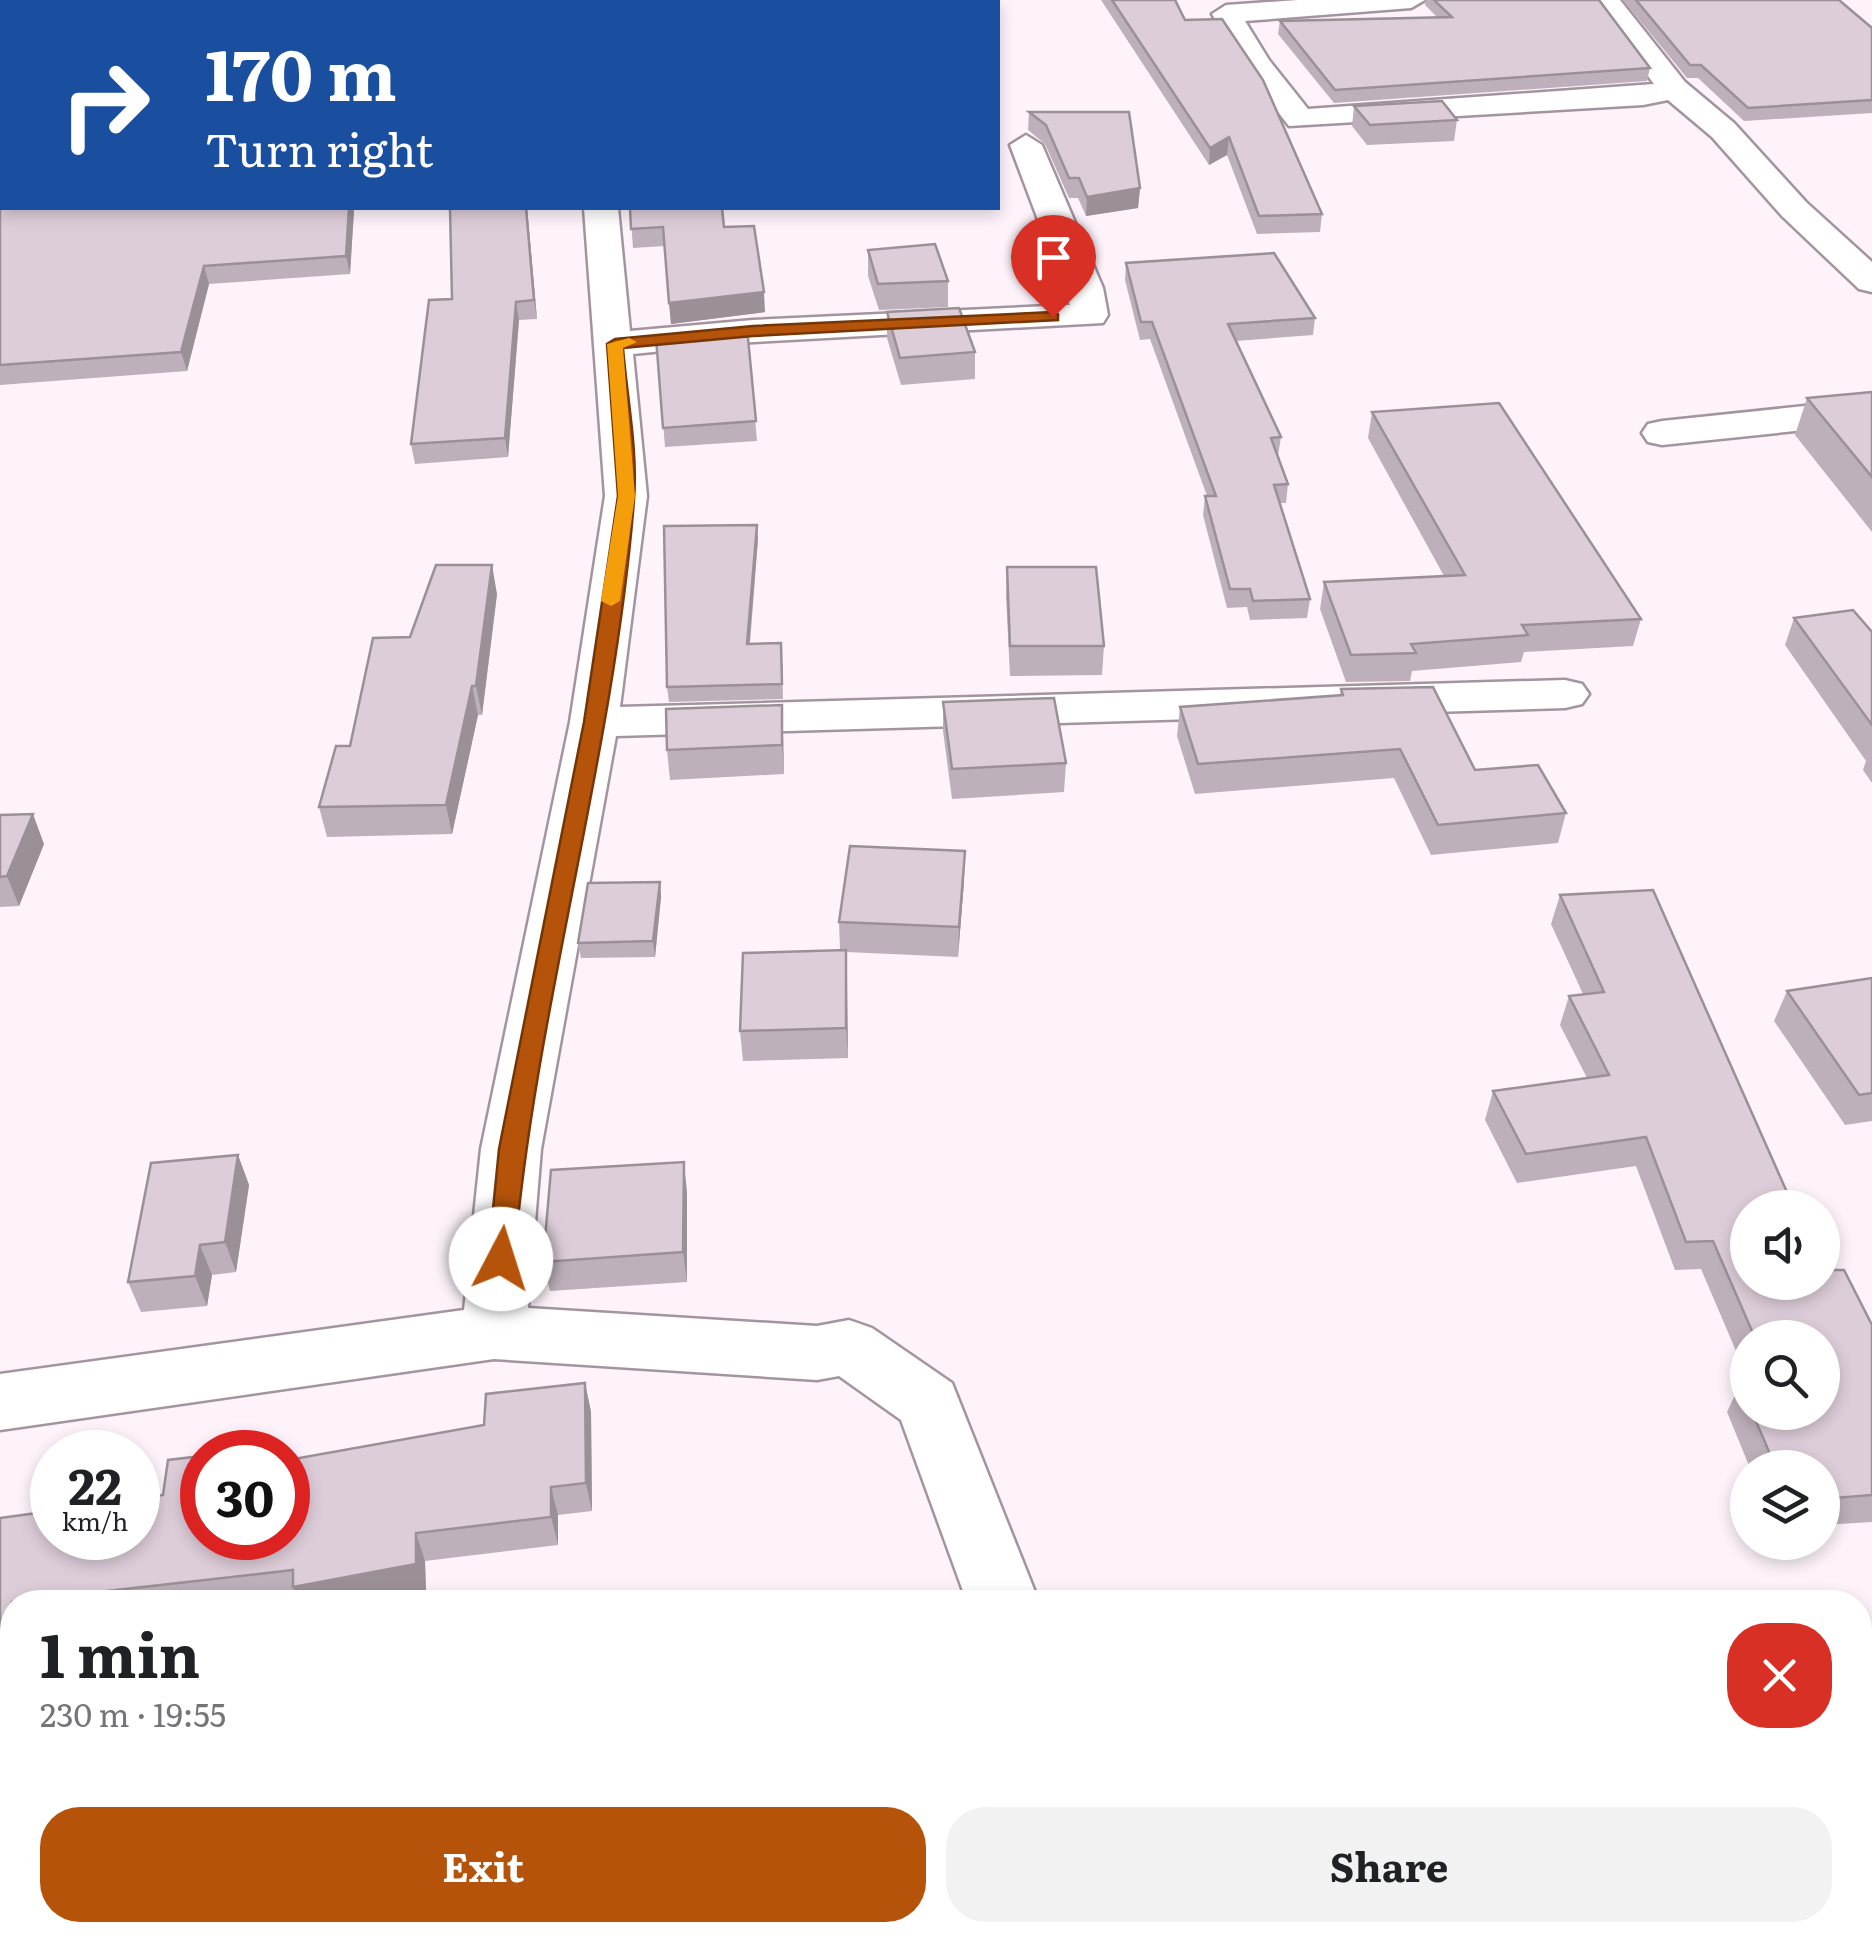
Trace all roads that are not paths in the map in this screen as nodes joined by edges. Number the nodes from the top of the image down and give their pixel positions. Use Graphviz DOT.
graph roads {
  1 [pos="1411,0"];
  2 [pos="1605,0"];
  3 [pos="1674,89"];
  4 [pos="1026,145"];
  5 [pos="601,210"];
  6 [pos="1872,281"];
  7 [pos="615,344"];
  8 [pos="1872,411"];
  9 [pos="1662,433"];
  10 [pos="1565,694"];
  11 [pos="594,722"];
  12 [pos="494,1332"];
  13 [pos="0,1402"];
  14 [pos="998,1590"];
  1 -- 3 [label="street"];
  2 -- 3 [label="street"];
  3 -- 6 [label="street"];
  4 -- 7 [label="street"];
  5 -- 7 [label="street"];
  7 -- 11 [label="street"];
  8 -- 9 [label="street"];
  10 -- 11 [label="street"];
  11 -- 12 [label="street"];
  12 -- 13 [label="street"];
  12 -- 14 [label="street"];
}
